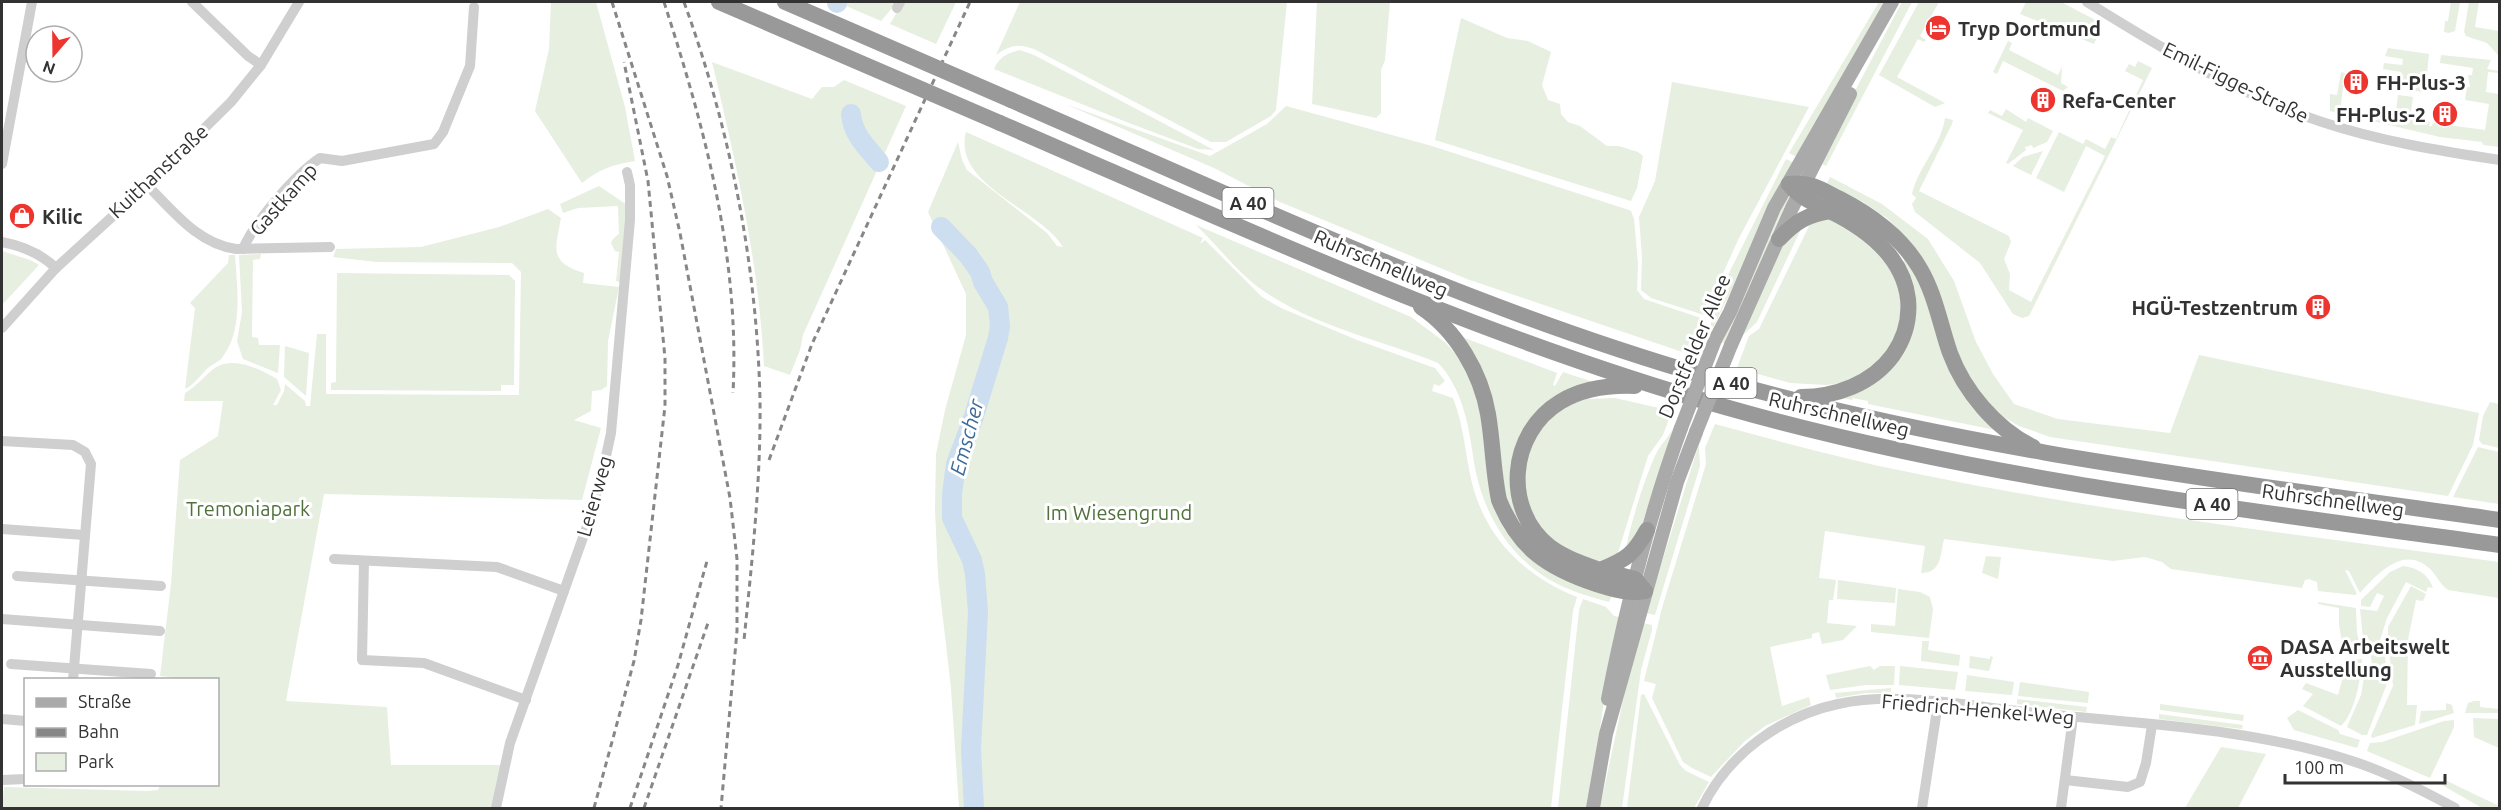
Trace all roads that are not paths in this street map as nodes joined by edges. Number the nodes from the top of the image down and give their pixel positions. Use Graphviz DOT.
graph roads {
  1 [pos="32,2"];
  2 [pos="192,2"];
  3 [pos="299,2"];
  4 [pos="719,2"];
  5 [pos="785,2"];
  6 [pos="1892,2"];
  7 [pos="1899,2"];
  8 [pos="2088,2"];
  9 [pos="474,7"];
  10 [pos="261,65"];
  11 [pos="2499,160"];
  12 [pos="2,164"];
  13 [pos="627,172"];
  14 [pos="147,185"];
  15 [pos="1798,187"];
  16 [pos="1831,212"];
  17 [pos="1779,238"];
  18 [pos="2,242"];
  19 [pos="330,247"];
  20 [pos="243,249"];
  21 [pos="56,268"];
  22 [pos="1396,292"];
  23 [pos="2,328"];
  24 [pos="1667,390"];
  25 [pos="1774,395"];
  26 [pos="2,441"];
  27 [pos="2063,457"];
  28 [pos="2499,520"];
  29 [pos="2,529"];
  30 [pos="1647,530"];
  31 [pos="84,535"];
  32 [pos="2499,545"];
  33 [pos="334,559"];
  34 [pos="364,561"];
  35 [pos="1600,570"];
  36 [pos="17,576"];
  37 [pos="80,580"];
  38 [pos="161,586"];
  39 [pos="1637,588"];
  40 [pos="564,591"];
  41 [pos="2,619"];
  42 [pos="77,625"];
  43 [pos="160,631"];
  44 [pos="11,664"];
  45 [pos="74,668"];
  46 [pos="151,674"];
  47 [pos="73,678"];
  48 [pos="526,700"];
  49 [pos="1938,703"];
  50 [pos="2073,717"];
  51 [pos="2,719"];
  52 [pos="24,721"];
  53 [pos="2152,725"];
  54 [pos="24,779"];
  55 [pos="2,780"];
  56 [pos="2065,780"];
  57 [pos="496,808"];
  58 [pos="1593,808"];
  59 [pos="1702,808"];
  60 [pos="1922,808"];
  61 [pos="2061,808"];
  62 [pos="2455,808"];
  1 -- 12 [label="street"];
  2 -- 10 [label="street"];
  3 -- 10 [label="street, Kuithanstraße"];
  4 -- 22 [label="highway, Ruhrschnellweg / A 40, bridge"];
  5 -- 25 [label="highway, Ruhrschnellweg / A 40, bridge"];
  6 -- 15 [label="main road, Dorstfelder Allee"];
  7 -- 15 [label="main road, Dorstfelder Allee"];
  8 -- 11 [label="street, Emil-Figge-Straße"];
  9 -- 20 [label="street, Gastkamp"];
  10 -- 14 [label="street, Kuithanstraße"];
  13 -- 40 [label="street, Leierweg"];
  14 -- 20 [label="street"];
  14 -- 21 [label="street, Kuithanstraße"];
  15 -- 16 [label="highway"];
  15 -- 17 [label="main road, Dorstfelder Allee"];
  15 -- 27 [label="highway"];
  15 -- 30 [label="main road, Dorstfelder Allee, bridge"];
  16 -- 17 [label="highway"];
  16 -- 25 [label="highway"];
  17 -- 39 [label="main road, Dorstfelder Allee, bridge"];
  18 -- 21 [label="street"];
  19 -- 20 [label="street"];
  21 -- 23 [label="street, Kuithanstraße"];
  22 -- 24 [label="highway, Ruhrschnellweg / A 40"];
  22 -- 39 [label="highway"];
  24 -- 32 [label="highway, Ruhrschnellweg / A 40"];
  24 -- 35 [label="highway"];
  25 -- 27 [label="highway, Ruhrschnellweg / A 40"];
  26 -- 31 [label="street"];
  27 -- 28 [label="highway, Ruhrschnellweg / A 40"];
  29 -- 31 [label="street"];
  30 -- 35 [label="highway"];
  30 -- 39 [label="main road, Dorstfelder Allee"];
  31 -- 37 [label="street"];
  33 -- 34 [label="street"];
  34 -- 40 [label="street"];
  34 -- 48 [label="street"];
  35 -- 39 [label="highway"];
  36 -- 37 [label="street"];
  37 -- 38 [label="street"];
  37 -- 42 [label="street"];
  39 -- 58 [label="main road, Dorstfelder Allee"];
  40 -- 48 [label="street, Leierweg"];
  41 -- 42 [label="street"];
  42 -- 43 [label="street"];
  42 -- 45 [label="street"];
  44 -- 45 [label="street"];
  45 -- 46 [label="street"];
  45 -- 47 [label="street"];
  48 -- 57 [label="street, Leierweg"];
  49 -- 50 [label="street, Friedrich-Henkel-Weg"];
  49 -- 59 [label="street, Friedrich-Henkel-Weg"];
  49 -- 60 [label="street"];
  50 -- 53 [label="street, Friedrich-Henkel-Weg"];
  50 -- 56 [label="street"];
  51 -- 52 [label="street"];
  53 -- 56 [label="street"];
  53 -- 62 [label="street, Friedrich-Henkel-Weg"];
  54 -- 55 [label="street"];
  56 -- 61 [label="street"];
}
